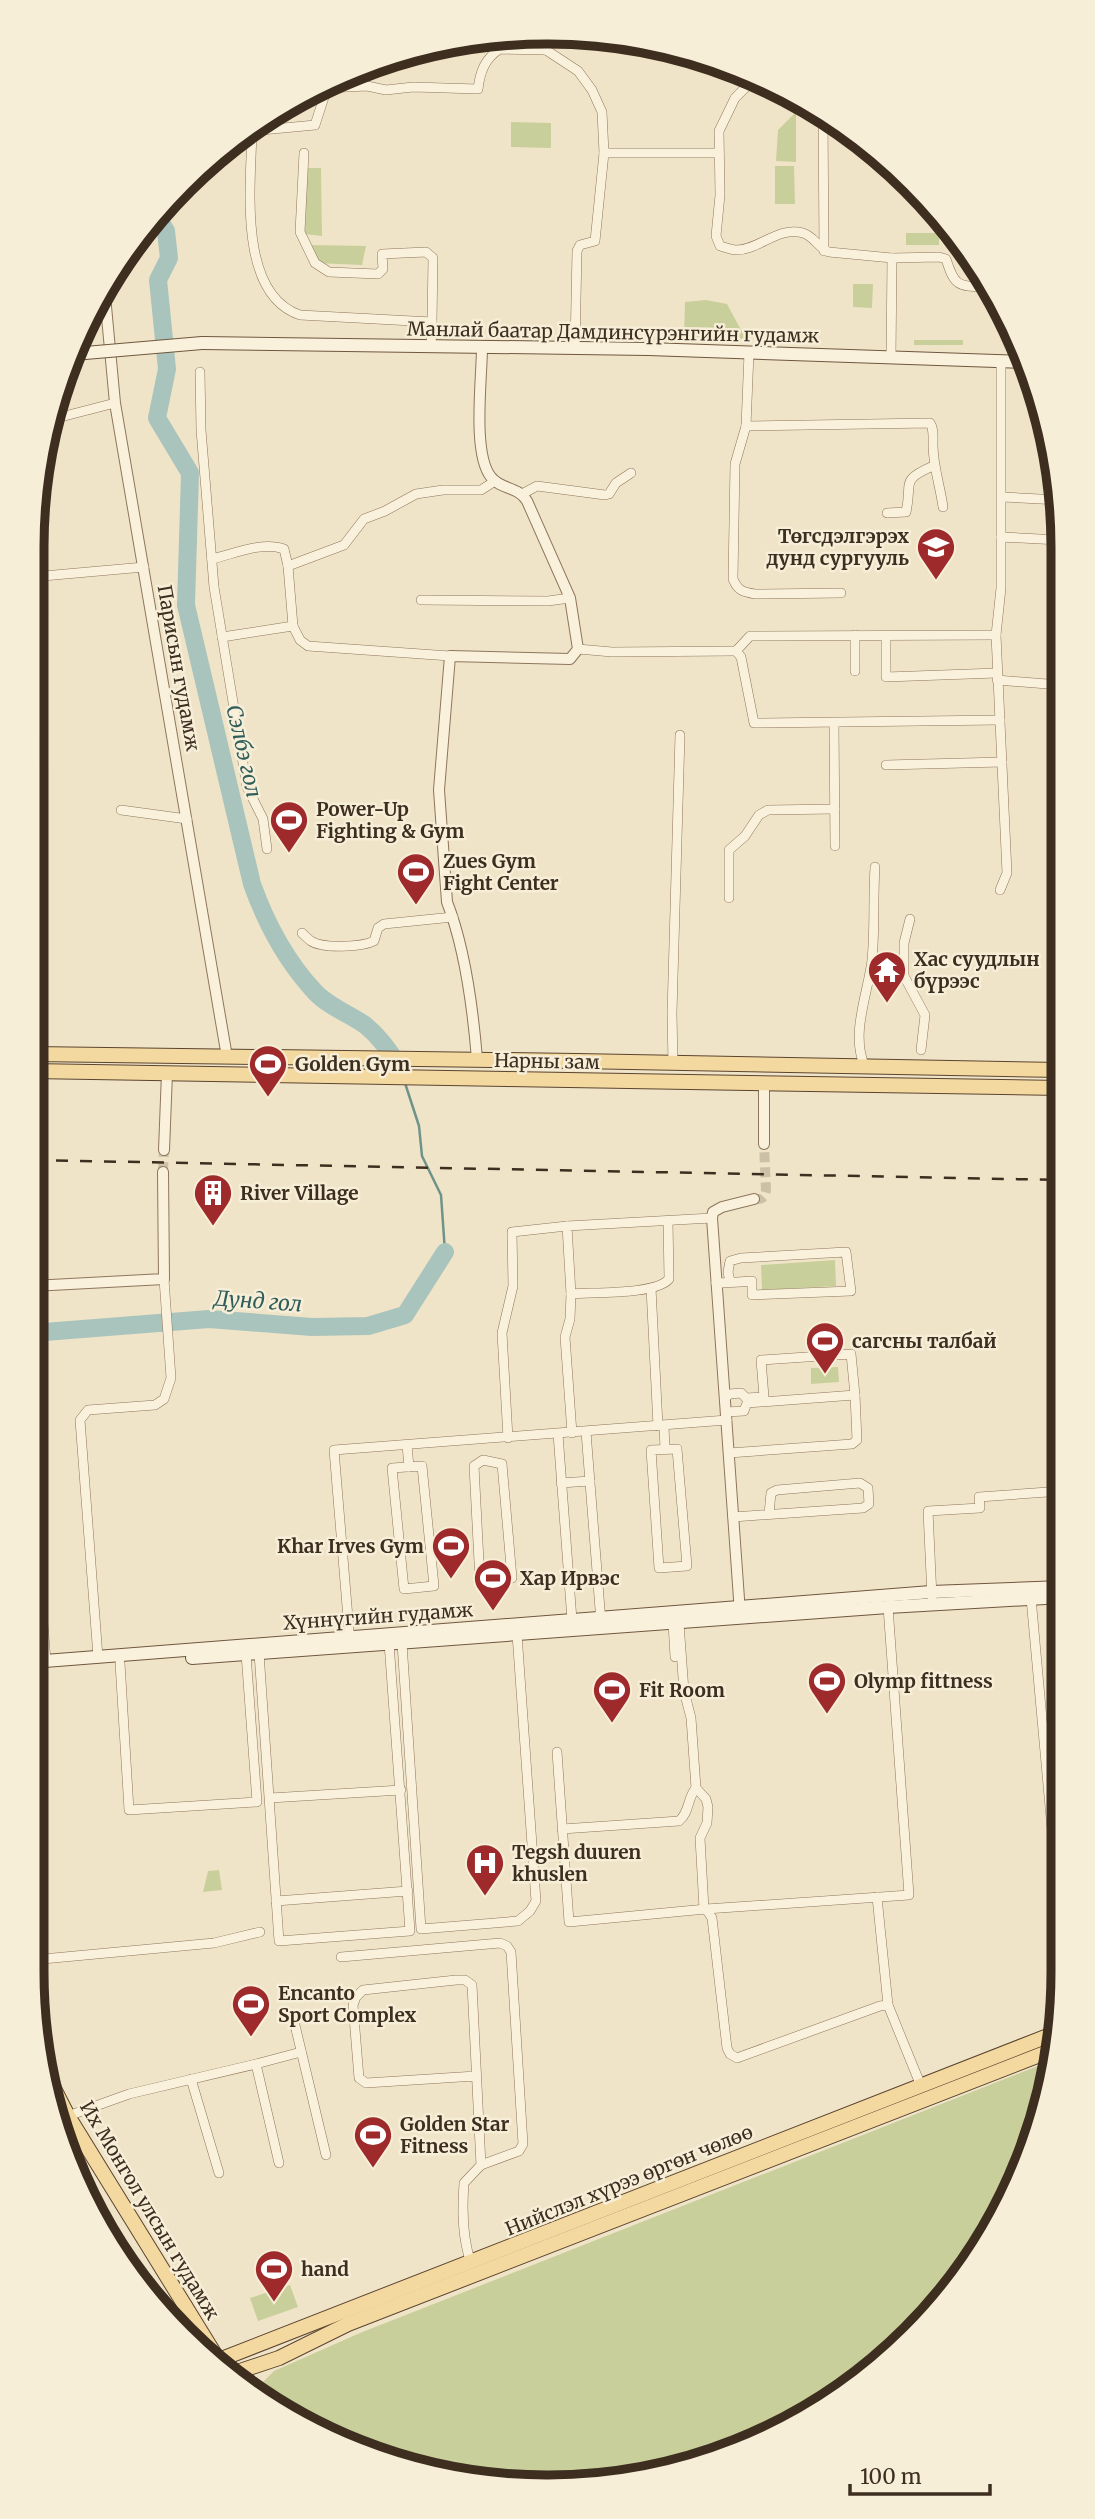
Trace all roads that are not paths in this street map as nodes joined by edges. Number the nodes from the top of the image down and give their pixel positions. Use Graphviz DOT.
graph roads {
  1 [pos="546,44"];
  2 [pos="546,50"];
  3 [pos="748,86"];
  4 [pos="344,87"];
  5 [pos="325,96"];
  6 [pos="822,126"];
  7 [pos="266,130"];
  8 [pos="248,143"];
  9 [pos="303,153"];
  10 [pos="604,153"];
  11 [pos="719,153"];
  12 [pos="824,251"];
  13 [pos="892,258"];
  14 [pos="978,287"];
  15 [pos="106,306"];
  16 [pos="432,322"];
  17 [pos="431,346"];
  18 [pos="482,347"];
  19 [pos="575,348"];
  20 [pos="83,353"];
  21 [pos="749,353"];
  22 [pos="891,358"];
  23 [pos="1001,362"];
  24 [pos="1016,362"];
  25 [pos="200,372"];
  26 [pos="115,403"];
  27 [pos="61,417"];
  28 [pos="746,426"];
  29 [pos="933,466"];
  30 [pos="631,473"];
  31 [pos="495,481"];
  32 [pos="522,494"];
  33 [pos="1002,497"];
  34 [pos="1049,499"];
  35 [pos="943,507"];
  36 [pos="887,513"];
  37 [pos="1001,537"];
  38 [pos="1051,540"];
  39 [pos="212,559"];
  40 [pos="288,566"];
  41 [pos="144,567"];
  42 [pos="44,576"];
  43 [pos="841,593"];
  44 [pos="570,598"];
  45 [pos="421,600"];
  46 [pos="293,625"];
  47 [pos="855,635"];
  48 [pos="996,635"];
  49 [pos="886,636"];
  50 [pos="222,637"];
  51 [pos="578,649"];
  52 [pos="736,651"];
  53 [pos="450,656"];
  54 [pos="855,671"];
  55 [pos="997,676"];
  56 [pos="1051,684"];
  57 [pos="1000,720"];
  58 [pos="834,723"];
  59 [pos="680,735"];
  60 [pos="1002,761"];
  61 [pos="887,765"];
  62 [pos="835,809"];
  63 [pos="121,810"];
  64 [pos="187,819"];
  65 [pos="835,846"];
  66 [pos="267,849"];
  67 [pos="875,867"];
  68 [pos="1000,890"];
  69 [pos="729,898"];
  70 [pos="453,916"];
  71 [pos="910,919"];
  72 [pos="302,933"];
  73 [pos="922,1050"];
  74 [pos="227,1057"];
  75 [pos="477,1059"];
  76 [pos="44,1063"];
  77 [pos="44,1064"];
  78 [pos="676,1064"];
  79 [pos="866,1067"];
  80 [pos="1051,1070"];
  81 [pos="167,1073"];
  82 [pos="678,1083"];
  83 [pos="760,1085"];
  84 [pos="1051,1088"];
  85 [pos="761,1144"];
  86 [pos="164,1150"];
  87 [pos="163,1172"];
  88 [pos="754,1199"];
  89 [pos="712,1218"];
  90 [pos="668,1221"];
  91 [pos="567,1226"];
  92 [pos="730,1282"];
  93 [pos="716,1283"];
  94 [pos="165,1284"];
  95 [pos="44,1286"];
  96 [pos="651,1288"];
  97 [pos="571,1294"];
  98 [pos="855,1395"];
  99 [pos="726,1397"];
  100 [pos="727,1416"];
  101 [pos="661,1426"];
  102 [pos="586,1432"];
  103 [pos="572,1433"];
  104 [pos="558,1434"];
  105 [pos="508,1438"];
  106 [pos="481,1440"];
  107 [pos="407,1445"];
  108 [pos="665,1449"];
  109 [pos="729,1453"];
  110 [pos="483,1460"];
  111 [pos="409,1467"];
  112 [pos="590,1481"];
  113 [pos="561,1483"];
  114 [pos="1051,1492"];
  115 [pos="769,1514"];
  116 [pos="733,1517"];
  117 [pos="1051,1588"];
  118 [pos="1051,1597"];
  119 [pos="932,1598"];
  120 [pos="1031,1598"];
  121 [pos="888,1607"];
  122 [pos="740,1613"];
  123 [pos="572,1620"];
  124 [pos="601,1623"];
  125 [pos="676,1623"];
  126 [pos="517,1634"];
  127 [pos="350,1642"];
  128 [pos="396,1643"];
  129 [pos="44,1646"];
  130 [pos="252,1653"];
  131 [pos="98,1657"];
  132 [pos="46,1661"];
  133 [pos="120,1663"];
  134 [pos="44,1669"];
  135 [pos="557,1752"];
  136 [pos="696,1788"];
  137 [pos="401,1790"];
  138 [pos="270,1798"];
  139 [pos="1051,1814"];
  140 [pos="562,1829"];
  141 [pos="408,1891"];
  142 [pos="877,1897"];
  143 [pos="276,1901"];
  144 [pos="705,1909"];
  145 [pos="260,1932"];
  146 [pos="341,1956"];
  147 [pos="44,1959"];
  148 [pos="888,2005"];
  149 [pos="294,2021"];
  150 [pos="1047,2037"];
  151 [pos="301,2052"];
  152 [pos="1045,2053"];
  153 [pos="256,2064"];
  154 [pos="476,2076"];
  155 [pos="191,2079"];
  156 [pos="921,2085"];
  157 [pos="943,2085"];
  158 [pos="61,2103"];
  159 [pos="68,2116"];
  160 [pos="326,2155"];
  161 [pos="279,2163"];
  162 [pos="481,2165"];
  163 [pos="219,2173"];
  164 [pos="660,2195"];
  165 [pos="471,2263"];
  166 [pos="184,2306"];
  167 [pos="182,2318"];
  168 [pos="209,2344"];
  169 [pos="225,2358"];
  170 [pos="279,2358"];
  171 [pos="241,2371"];
  172 [pos="249,2376"];
  1 -- 2 [label="street"];
  2 -- 4 [label="street"];
  2 -- 10 [label="street"];
  3 -- 11 [label="street"];
  5 -- 7 [label="street"];
  6 -- 12 [label="street"];
  8 -- 16 [label="street"];
  9 -- 16 [label="street"];
  10 -- 11 [label="street"];
  10 -- 19 [label="street"];
  11 -- 12 [label="street"];
  12 -- 13 [label="street"];
  13 -- 14 [label="street"];
  13 -- 22 [label="street"];
  15 -- 26 [label="street, Парисын гудамж"];
  16 -- 17 [label="street"];
  17 -- 18 [label="main road, Манлай баатар Дамдинсүрэнгийн гудамж"];
  17 -- 20 [label="main road, Манлай баатар Дамдинсүрэнгийн гудамж, bridge"];
  18 -- 19 [label="main road, Манлай баатар Дамдинсүрэнгийн гудамж"];
  18 -- 31 [label="street"];
  19 -- 21 [label="main road, Манлай баатар Дамдинсүрэнгийн гудамж"];
  21 -- 22 [label="main road, Манлай баатар Дамдинсүрэнгийн гудамж"];
  21 -- 28 [label="street"];
  22 -- 23 [label="main road, Манлай баатар Дамдинсүрэнгийн гудамж"];
  23 -- 24 [label="main road, Манлай баатар Дамдинсүрэнгийн гудамж"];
  23 -- 33 [label="street"];
  25 -- 39 [label="street"];
  26 -- 27 [label="street"];
  26 -- 41 [label="street, Парисын гудамж"];
  28 -- 29 [label="street"];
  28 -- 43 [label="street"];
  29 -- 35 [label="street"];
  29 -- 36 [label="street"];
  30 -- 32 [label="street"];
  31 -- 32 [label="street"];
  31 -- 40 [label="street"];
  32 -- 44 [label="street"];
  33 -- 34 [label="street"];
  33 -- 37 [label="street"];
  37 -- 38 [label="street"];
  37 -- 48 [label="street"];
  39 -- 40 [label="street"];
  39 -- 50 [label="street"];
  40 -- 46 [label="street"];
  41 -- 42 [label="street"];
  41 -- 64 [label="street, Парисын гудамж"];
  44 -- 45 [label="street"];
  44 -- 51 [label="street"];
  46 -- 50 [label="street"];
  46 -- 53 [label="street"];
  47 -- 49 [label="street"];
  47 -- 52 [label="street"];
  47 -- 54 [label="street"];
  48 -- 49 [label="street"];
  48 -- 55 [label="street"];
  49 -- 55 [label="street"];
  50 -- 66 [label="street"];
  51 -- 52 [label="street"];
  51 -- 53 [label="street"];
  52 -- 58 [label="street"];
  53 -- 70 [label="street"];
  55 -- 56 [label="street"];
  55 -- 57 [label="street"];
  57 -- 58 [label="street"];
  57 -- 60 [label="street"];
  58 -- 62 [label="street"];
  59 -- 78 [label="street"];
  60 -- 61 [label="street"];
  60 -- 68 [label="street"];
  62 -- 65 [label="street"];
  62 -- 69 [label="street"];
  63 -- 64 [label="street"];
  64 -- 74 [label="street, Парисын гудамж"];
  67 -- 79 [label="street"];
  70 -- 72 [label="street"];
  70 -- 75 [label="street"];
  71 -- 73 [label="street"];
  74 -- 75 [label="main road, Нарны зам"];
  74 -- 76 [label="main road, Нарны зам"];
  75 -- 78 [label="main road, Нарны зам"];
  77 -- 81 [label="main road, Нарны зам"];
  78 -- 79 [label="main road, Нарны зам"];
  78 -- 82 [label="main road"];
  79 -- 80 [label="main road, Нарны зам"];
  81 -- 82 [label="main road, Нарны зам"];
  81 -- 86 [label="street"];
  82 -- 83 [label="main road, Нарны зам"];
  83 -- 84 [label="main road, Нарны зам"];
  83 -- 85 [label="street"];
  87 -- 94 [label="street"];
  88 -- 89 [label="street"];
  89 -- 90 [label="street"];
  89 -- 93 [label="street"];
  90 -- 91 [label="street"];
  90 -- 96 [label="street"];
  91 -- 97 [label="street"];
  91 -- 105 [label="street"];
  92 -- 92 [label="street"];
  92 -- 93 [label="street"];
  93 -- 99 [label="street"];
  94 -- 95 [label="street"];
  94 -- 131 [label="street"];
  96 -- 97 [label="street"];
  96 -- 101 [label="street"];
  97 -- 103 [label="street"];
  98 -- 99 [label="street"];
  98 -- 100 [label="street"];
  98 -- 109 [label="street"];
  99 -- 100 [label="street"];
  100 -- 101 [label="street"];
  100 -- 109 [label="street"];
  101 -- 102 [label="street"];
  101 -- 108 [label="street"];
  102 -- 103 [label="street"];
  102 -- 112 [label="street"];
  103 -- 104 [label="street"];
  104 -- 105 [label="street"];
  104 -- 113 [label="street"];
  105 -- 106 [label="street"];
  106 -- 107 [label="street"];
  106 -- 110 [label="street"];
  107 -- 111 [label="street"];
  107 -- 127 [label="street"];
  108 -- 108 [label="street"];
  109 -- 116 [label="street"];
  110 -- 110 [label="street"];
  111 -- 111 [label="street"];
  112 -- 113 [label="street"];
  112 -- 124 [label="street"];
  113 -- 123 [label="street"];
  114 -- 119 [label="street"];
  115 -- 115 [label="street"];
  115 -- 116 [label="street"];
  116 -- 122 [label="street"];
  117 -- 119 [label="main road, Хүннүгийн гудамж"];
  118 -- 120 [label="main road, Хүннүгийн гудамж"];
  119 -- 120 [label="main road, Хүннүгийн гудамж"];
  119 -- 121 [label="main road, Хүннүгийн гудамж"];
  119 -- 122 [label="main road, Хүннүгийн гудамж"];
  120 -- 139 [label="street"];
  121 -- 122 [label="main road, Хүннүгийн гудамж"];
  121 -- 142 [label="street"];
  122 -- 124 [label="main road, Хүннүгийн гудамж"];
  122 -- 125 [label="main road, Хүннүгийн гудамж"];
  123 -- 124 [label="main road, Хүннүгийн гудамж"];
  123 -- 127 [label="main road, Хүннүгийн гудамж"];
  124 -- 125 [label="main road, Хүннүгийн гудамж"];
  124 -- 126 [label="main road, Хүннүгийн гудамж"];
  125 -- 136 [label="street"];
  126 -- 128 [label="main road, Хүннүгийн гудамж"];
  126 -- 128 [label="street"];
  127 -- 128 [label="main road, Хүннүгийн гудамж"];
  127 -- 130 [label="main road, Хүннүгийн гудамж"];
  127 -- 131 [label="main road, Хүннүгийн гудамж"];
  128 -- 137 [label="street"];
  129 -- 132 [label="street"];
  130 -- 133 [label="main road, Хүннүгийн гудамж"];
  130 -- 133 [label="street"];
  130 -- 138 [label="street"];
  131 -- 132 [label="main road, Хүннүгийн гудамж"];
  133 -- 134 [label="main road, Хүннүгийн гудамж"];
  135 -- 140 [label="street"];
  136 -- 140 [label="street"];
  136 -- 144 [label="street"];
  137 -- 138 [label="street"];
  137 -- 141 [label="street"];
  138 -- 143 [label="street"];
  140 -- 144 [label="street"];
  141 -- 143 [label="street"];
  141 -- 143 [label="street"];
  142 -- 144 [label="street"];
  142 -- 148 [label="street"];
  144 -- 148 [label="street"];
  145 -- 147 [label="street"];
  146 -- 162 [label="street"];
  148 -- 156 [label="street"];
  149 -- 151 [label="street"];
  150 -- 157 [label="main road, Нийслэл хүрээ өргөн чөлөө"];
  151 -- 153 [label="street"];
  151 -- 160 [label="street"];
  152 -- 157 [label="main road, Нийслэл хүрээ өргөн чөлөө"];
  153 -- 155 [label="street"];
  153 -- 161 [label="street"];
  154 -- 154 [label="street"];
  154 -- 162 [label="street"];
  155 -- 159 [label="street"];
  155 -- 163 [label="street"];
  156 -- 157 [label="main road, Нийслэл хүрээ өргөн чөлөө"];
  156 -- 164 [label="main road, Нийслэл хүрээ өргөн чөлөө"];
  157 -- 164 [label="main road, Нийслэл хүрээ өргөн чөлөө"];
  158 -- 159 [label="main road, Их Монгол улсын гудамж"];
  159 -- 166 [label="main road, Их Монгол улсын гудамж"];
  162 -- 165 [label="street"];
  164 -- 165 [label="main road, Нийслэл хүрээ өргөн чөлөө"];
  164 -- 170 [label="main road, Нийслэл хүрээ өргөн чөлөө"];
  165 -- 169 [label="main road, Нийслэл хүрээ өргөн чөлөө"];
  166 -- 167 [label="main road"];
  166 -- 168 [label="main road, Их Монгол улсын гудамж"];
  170 -- 171 [label="main road, Нийслэл хүрээ өргөн чөлөө"];
  170 -- 172 [label="main road"];
}
